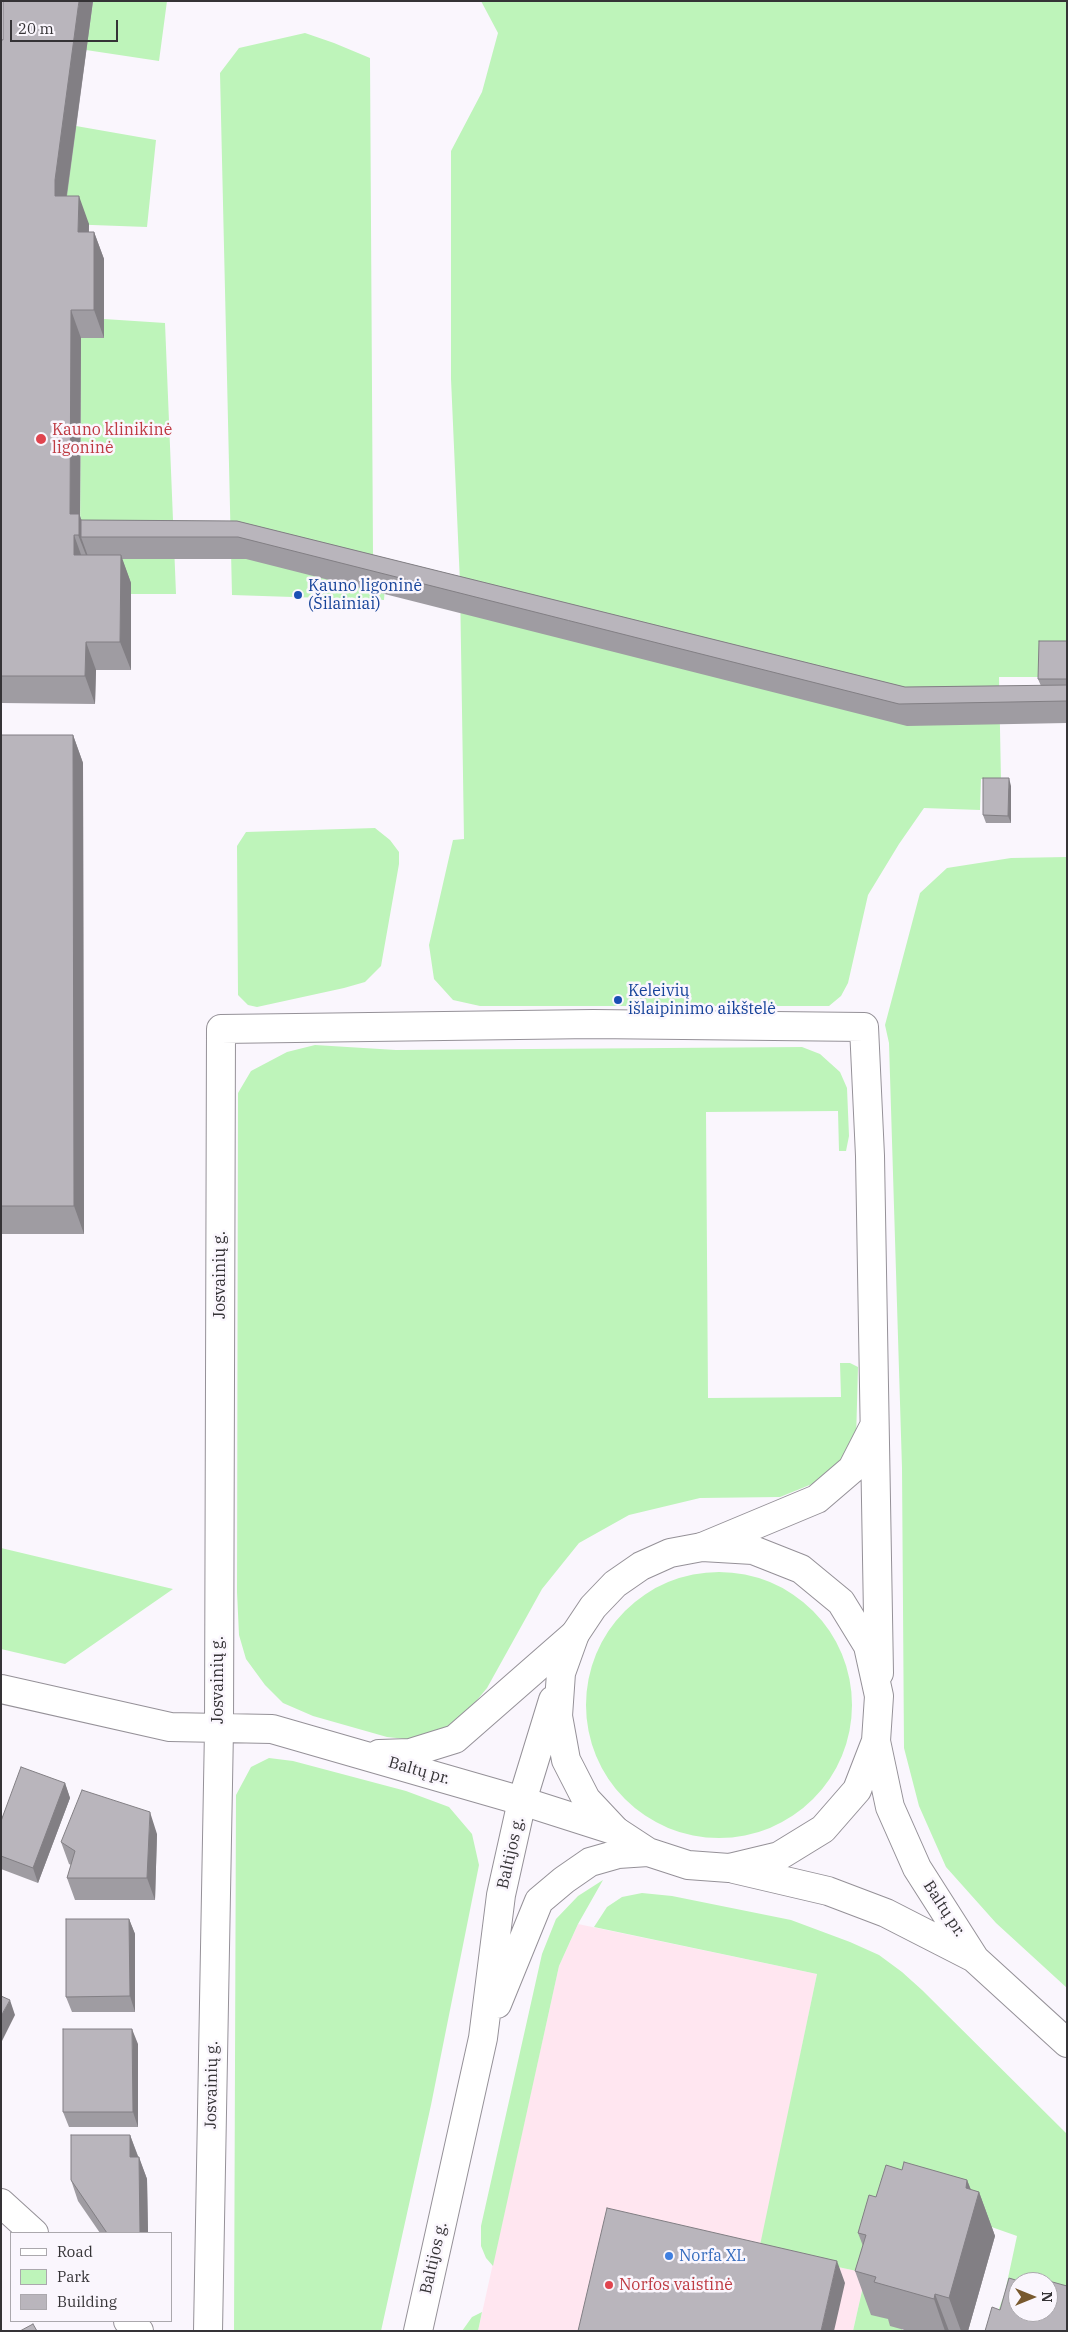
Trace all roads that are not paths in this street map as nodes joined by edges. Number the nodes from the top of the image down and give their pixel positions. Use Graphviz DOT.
graph roads {
  1 [pos="874,1425"];
  2 [pos="702,1546"];
  3 [pos="575,1634"];
  4 [pos="561,1673"];
  5 [pos="1,1689"];
  6 [pos="879,1696"];
  7 [pos="218,1728"];
  8 [pos="876,1741"];
  9 [pos="360,1754"];
  10 [pos="522,1801"];
  11 [pos="616,1831"];
  12 [pos="648,1852"];
  13 [pos="729,1868"];
  14 [pos="976,1959"];
  15 [pos="483,2038"];
  16 [pos="1067,2043"];
  17 [pos="1,2203"];
  18 [pos="33,2232"];
  19 [pos="129,2322"];
  20 [pos="139,2331"];
  21 [pos="208,2331"];
  22 [pos="418,2331"];
  1 -- 2 [label="street"];
  1 -- 6 [label="street"];
  1 -- 7 [label="street, Josvainių g."];
  2 -- 3 [label="street, Baltų pr."];
  2 -- 6 [label="street, Baltų pr."];
  3 -- 4 [label="street, Baltų pr."];
  3 -- 9 [label="street"];
  4 -- 10 [label="street, Baltijos g."];
  4 -- 11 [label="street, Baltų pr."];
  5 -- 7 [label="street, Baltų pr."];
  6 -- 8 [label="street, Baltų pr."];
  7 -- 9 [label="street, Baltų pr."];
  7 -- 21 [label="street, Josvainių g."];
  8 -- 13 [label="street, Baltų pr."];
  8 -- 14 [label="street, Baltų pr."];
  9 -- 10 [label="street, Baltų pr."];
  10 -- 11 [label="street, Baltų pr."];
  10 -- 15 [label="street, Baltijos g."];
  11 -- 12 [label="street, Baltų pr."];
  12 -- 13 [label="street, Baltų pr."];
  12 -- 15 [label="street, Baltijos g."];
  13 -- 14 [label="street"];
  14 -- 16 [label="street, Baltų pr."];
  15 -- 22 [label="street, Baltijos g."];
  17 -- 18 [label="street"];
  19 -- 20 [label="street"];
}
